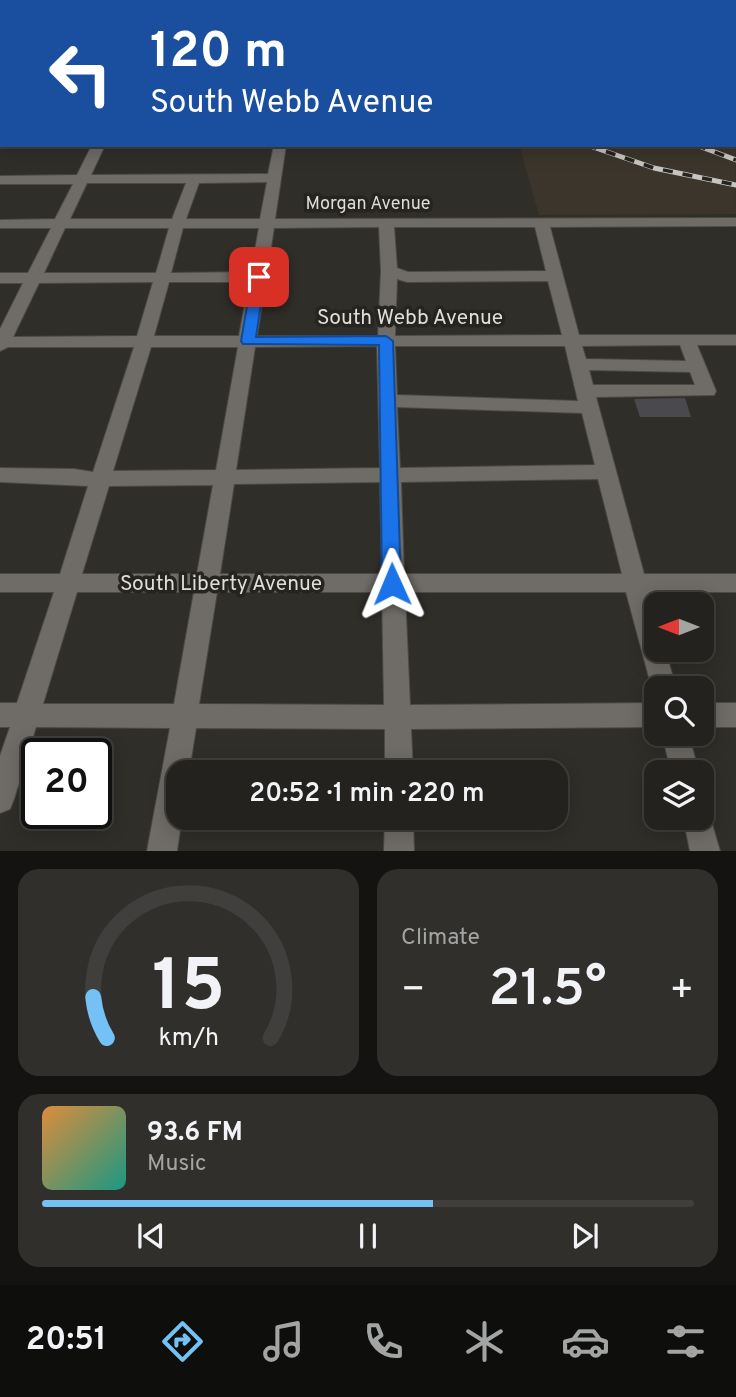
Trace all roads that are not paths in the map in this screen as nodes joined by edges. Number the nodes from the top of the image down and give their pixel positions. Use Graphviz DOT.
graph roads {
  1 [pos="98,147"];
  2 [pos="280,147"];
  3 [pos="275,178"];
  4 [pos="82,179"];
  5 [pos="0,180"];
  6 [pos="193,181"];
  7 [pos="541,222"];
  8 [pos="736,222"];
  9 [pos="386,223"];
  10 [pos="0,224"];
  11 [pos="60,224"];
  12 [pos="267,224"];
  13 [pos="177,225"];
  14 [pos="389,271"];
  15 [pos="162,276"];
  16 [pos="555,276"];
  17 [pos="34,277"];
  18 [pos="259,277"];
  19 [pos="0,278"];
  20 [pos="571,340"];
  21 [pos="686,340"];
  22 [pos="736,340"];
  23 [pos="248,341"];
  24 [pos="386,341"];
  25 [pos="145,342"];
  26 [pos="1,343"];
  27 [pos="578,365"];
  28 [pos="697,366"];
  29 [pos="586,399"];
  30 [pos="387,401"];
  31 [pos="605,472"];
  32 [pos="389,474"];
  33 [pos="0,475"];
  34 [pos="226,475"];
  35 [pos="101,478"];
  36 [pos="0,583"];
  37 [pos="69,583"];
  38 [pos="208,583"];
  39 [pos="634,583"];
  40 [pos="736,583"];
  41 [pos="392,584"];
  42 [pos="660,676"];
  43 [pos="0,715"];
  44 [pos="27,715"];
  45 [pos="186,715"];
  46 [pos="644,715"];
  47 [pos="714,715"];
  48 [pos="736,715"];
  49 [pos="399,717"];
  50 [pos="399,760"];
  51 [pos="0,799"];
  52 [pos="399,830"];
  53 [pos="699,830"];
  54 [pos="162,851"];
  55 [pos="399,851"];
  56 [pos="705,851"];
  1 -- 4 [label="street"];
  2 -- 3 [label="street"];
  3 -- 6 [label="street"];
  3 -- 12 [label="street"];
  4 -- 5 [label="street"];
  4 -- 6 [label="street"];
  4 -- 11 [label="street"];
  6 -- 13 [label="street"];
  7 -- 8 [label="street, Morgan Avenue"];
  7 -- 9 [label="street, Morgan Avenue"];
  7 -- 16 [label="street"];
  9 -- 12 [label="street, Morgan Avenue"];
  9 -- 14 [label="lane"];
  10 -- 11 [label="street, Morgan Avenue"];
  11 -- 13 [label="street, Morgan Avenue"];
  11 -- 17 [label="street"];
  12 -- 13 [label="street, Morgan Avenue"];
  12 -- 18 [label="street"];
  13 -- 15 [label="street"];
  14 -- 16 [label="lane"];
  14 -- 24 [label="street"];
  15 -- 17 [label="street"];
  15 -- 18 [label="street"];
  15 -- 25 [label="street"];
  16 -- 20 [label="street"];
  17 -- 19 [label="street"];
  17 -- 26 [label="street"];
  18 -- 23 [label="street"];
  20 -- 21 [label="street, South Webb Avenue"];
  20 -- 24 [label="street, South Webb Avenue"];
  20 -- 27 [label="street"];
  21 -- 22 [label="street, South Webb Avenue"];
  21 -- 28 [label="street"];
  23 -- 24 [label="street, South Webb Avenue"];
  23 -- 25 [label="street, South Webb Avenue"];
  23 -- 34 [label="street"];
  24 -- 30 [label="street"];
  25 -- 26 [label="street, South Webb Avenue"];
  25 -- 35 [label="street"];
  27 -- 28 [label="street"];
  27 -- 29 [label="street"];
  28 -- 29 [label="street"];
  29 -- 30 [label="street"];
  29 -- 31 [label="street"];
  30 -- 32 [label="street"];
  31 -- 32 [label="street"];
  31 -- 39 [label="street"];
  32 -- 34 [label="street"];
  32 -- 41 [label="street"];
  33 -- 35 [label="street"];
  34 -- 35 [label="street"];
  34 -- 38 [label="street"];
  35 -- 37 [label="street"];
  36 -- 37 [label="street, South Liberty Avenue"];
  37 -- 38 [label="street, South Liberty Avenue"];
  37 -- 44 [label="street"];
  38 -- 41 [label="street, South Liberty Avenue"];
  38 -- 45 [label="street"];
  39 -- 40 [label="street, South Liberty Avenue"];
  39 -- 41 [label="street, South Liberty Avenue"];
  39 -- 42 [label="street"];
  41 -- 49 [label="street"];
  43 -- 44 [label="street"];
  44 -- 45 [label="street"];
  44 -- 51 [label="street"];
  45 -- 49 [label="street"];
  45 -- 54 [label="street"];
  46 -- 49 [label="street"];
  47 -- 48 [label="street"];
  49 -- 50 [label="street"];
  52 -- 55 [label="street"];
  53 -- 56 [label="street"];
}
